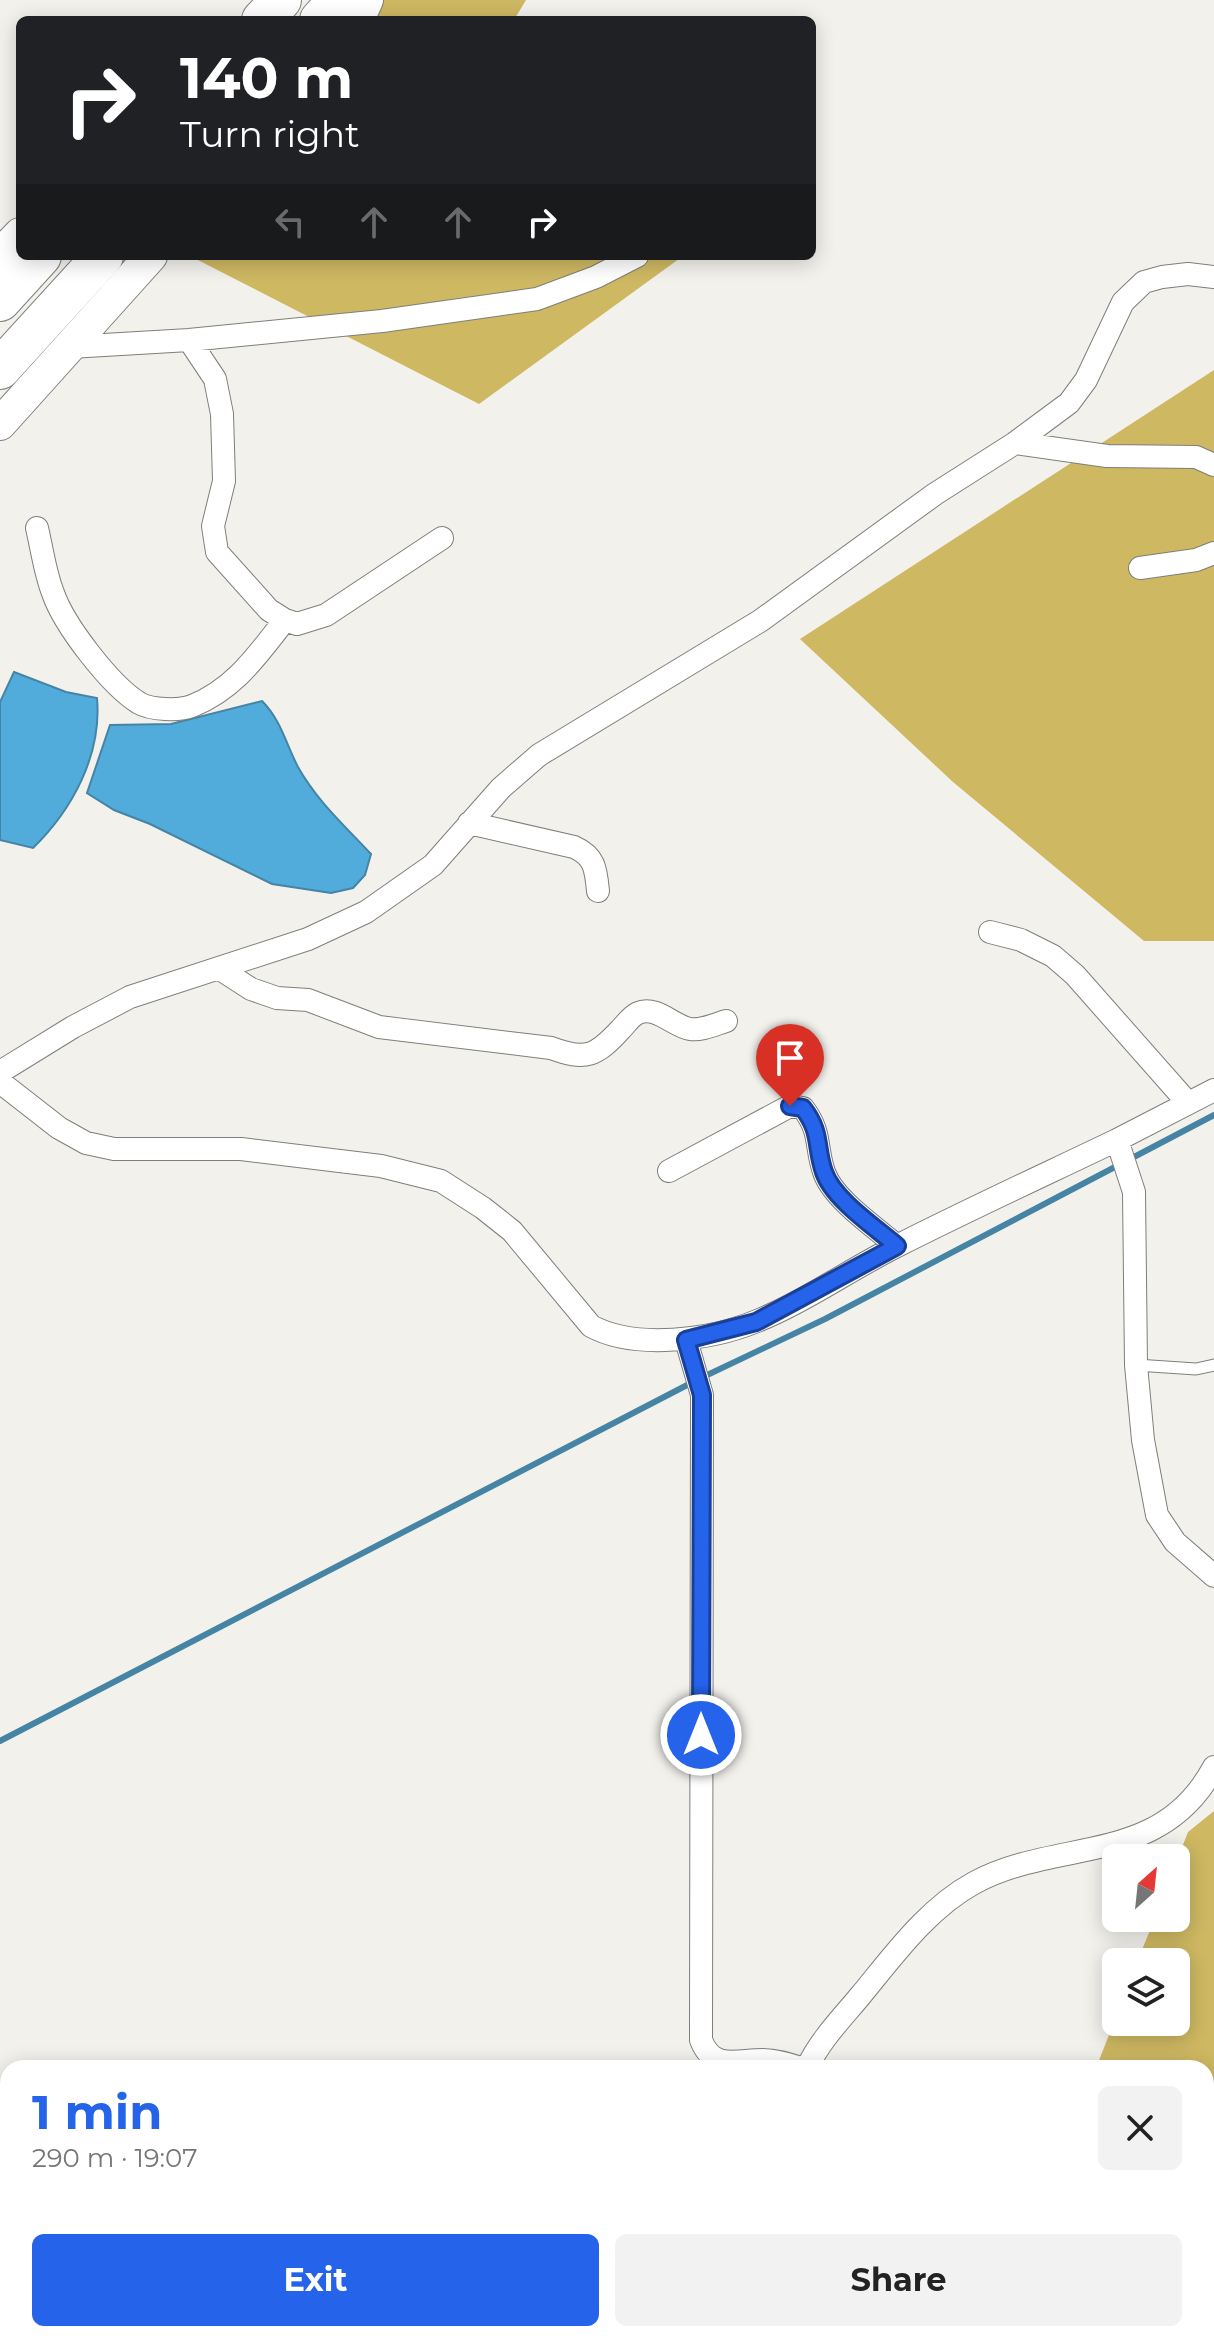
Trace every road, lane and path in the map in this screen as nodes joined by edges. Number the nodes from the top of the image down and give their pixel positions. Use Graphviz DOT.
graph roads {
  1 [pos="281,0"];
  2 [pos="338,0"];
  3 [pos="266,16"];
  4 [pos="324,16"];
  5 [pos="16,238"];
  6 [pos="0,255"];
  7 [pos="37,260"];
  8 [pos="99,260"];
  9 [pos="147,260"];
  10 [pos="629,260"];
  11 [pos="1214,277"];
  12 [pos="0,301"];
  13 [pos="189,340"];
  14 [pos="70,347"];
  15 [pos="0,369"];
  16 [pos="0,424"];
  17 [pos="1015,443"];
  18 [pos="1214,465"];
  19 [pos="37,528"];
  20 [pos="442,538"];
  21 [pos="1214,553"];
  22 [pos="1140,568"];
  23 [pos="285,620"];
  24 [pos="469,823"];
  25 [pos="598,891"];
  26 [pos="990,932"];
  27 [pos="220,969"];
  28 [pos="726,1021"];
  29 [pos="0,1072"];
  30 [pos="0,1082"];
  31 [pos="1214,1090"];
  32 [pos="1188,1103"];
  33 [pos="1120,1145"];
  34 [pos="669,1171"];
  35 [pos="897,1246"];
  36 [pos="690,1350"];
  37 [pos="1136,1365"];
  38 [pos="1214,1365"];
  39 [pos="1214,1576"];
  40 [pos="1214,1767"];
  41 [pos="718,2060"];
  42 [pos="809,2060"];
  1 -- 3 [label="highway"];
  2 -- 4 [label="highway"];
  5 -- 6 [label="street"];
  7 -- 12 [label="highway"];
  8 -- 15 [label="highway"];
  9 -- 14 [label="street"];
  10 -- 13 [label="street"];
  11 -- 17 [label="street"];
  13 -- 14 [label="street"];
  13 -- 23 [label="street"];
  14 -- 16 [label="street"];
  17 -- 18 [label="street"];
  17 -- 24 [label="street"];
  19 -- 23 [label="street"];
  20 -- 23 [label="street"];
  21 -- 22 [label="street"];
  24 -- 25 [label="street"];
  24 -- 27 [label="street"];
  26 -- 32 [label="street"];
  27 -- 28 [label="street"];
  27 -- 29 [label="street"];
  30 -- 36 [label="street"];
  31 -- 32 [label="street"];
  32 -- 33 [label="street"];
  33 -- 35 [label="street"];
  33 -- 37 [label="street"];
  34 -- 35 [label="street"];
  35 -- 36 [label="street"];
  36 -- 41 [label="street"];
  37 -- 38 [label="lane"];
  37 -- 39 [label="street"];
  40 -- 42 [label="street"];
}
